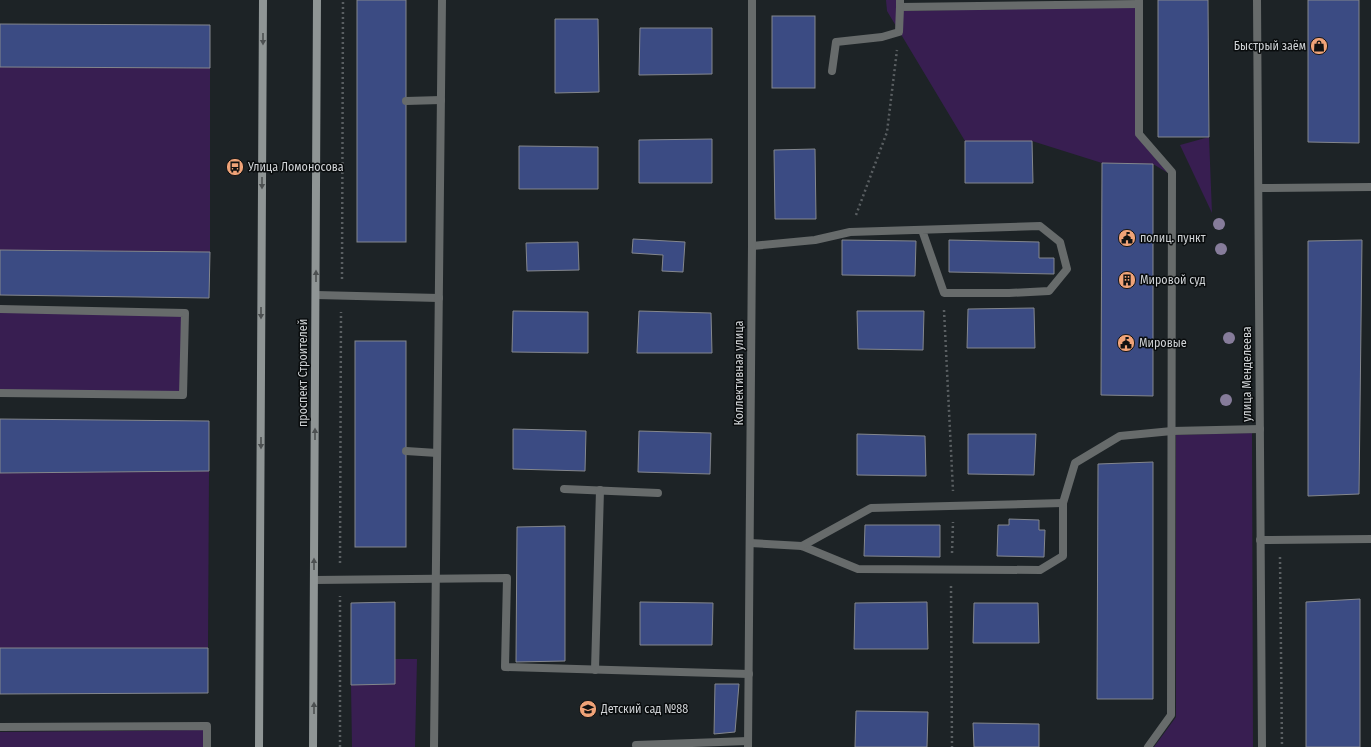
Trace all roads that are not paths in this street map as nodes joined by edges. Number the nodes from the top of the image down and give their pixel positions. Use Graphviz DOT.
graph roads {
  1 [pos="263,0"];
  2 [pos="317,0"];
  3 [pos="442,0"];
  4 [pos="752,0"];
  5 [pos="1258,0"];
  6 [pos="1139,2"];
  7 [pos="900,4"];
  8 [pos="832,71"];
  9 [pos="441,100"];
  10 [pos="406,102"];
  11 [pos="1371,187"];
  12 [pos="1259,188"];
  13 [pos="922,230"];
  14 [pos="752,246"];
  15 [pos="316,295"];
  16 [pos="439,298"];
  17 [pos="0,309"];
  18 [pos="0,393"];
  19 [pos="1260,430"];
  20 [pos="1172,431"];
  21 [pos="406,451"];
  22 [pos="437,453"];
  23 [pos="564,489"];
  24 [pos="600,490"];
  25 [pos="658,493"];
  26 [pos="1064,503"];
  27 [pos="1371,539"];
  28 [pos="1260,540"];
  29 [pos="750,543"];
  30 [pos="802,546"];
  31 [pos="436,579"];
  32 [pos="314,580"];
  33 [pos="595,670"];
  34 [pos="749,674"];
  35 [pos="0,727"];
  36 [pos="748,744"];
  37 [pos="636,745"];
  38 [pos="207,747"];
  39 [pos="259,747"];
  40 [pos="313,747"];
  41 [pos="434,747"];
  42 [pos="1148,747"];
  43 [pos="1262,747"];
  1 -- 39 [label="main road, one-way"];
  15 -- 2 [label="main road, проспект Строителей, one-way"];
  3 -- 9 [label="street"];
  4 -- 14 [label="street, Коллективная улица"];
  5 -- 12 [label="street, улица Менделеева"];
  6 -- 7 [label="street"];
  6 -- 20 [label="street"];
  7 -- 8 [label="street"];
  9 -- 10 [label="street"];
  9 -- 16 [label="street"];
  11 -- 12 [label="street"];
  12 -- 19 [label="street, улица Менделеева"];
  13 -- 13 [label="street"];
  13 -- 14 [label="street"];
  14 -- 29 [label="street, Коллективная улица"];
  15 -- 16 [label="street"];
  32 -- 15 [label="main road, проспект Строителей, one-way"];
  16 -- 22 [label="street"];
  17 -- 18 [label="street"];
  19 -- 20 [label="street"];
  19 -- 28 [label="street, улица Менделеева"];
  20 -- 26 [label="street"];
  20 -- 42 [label="street"];
  21 -- 22 [label="street"];
  22 -- 31 [label="street"];
  23 -- 24 [label="street"];
  24 -- 25 [label="street"];
  24 -- 33 [label="street"];
  26 -- 30 [label="street"];
  26 -- 30 [label="street"];
  27 -- 28 [label="street"];
  28 -- 43 [label="street, улица Менделеева"];
  29 -- 30 [label="street"];
  29 -- 34 [label="street, Коллективная улица"];
  31 -- 32 [label="street"];
  31 -- 33 [label="street"];
  31 -- 41 [label="street"];
  40 -- 32 [label="main road, проспект Строителей, one-way"];
  33 -- 34 [label="street"];
  34 -- 36 [label="street, Коллективная улица"];
  35 -- 38 [label="street"];
  36 -- 37 [label="street"];
}
